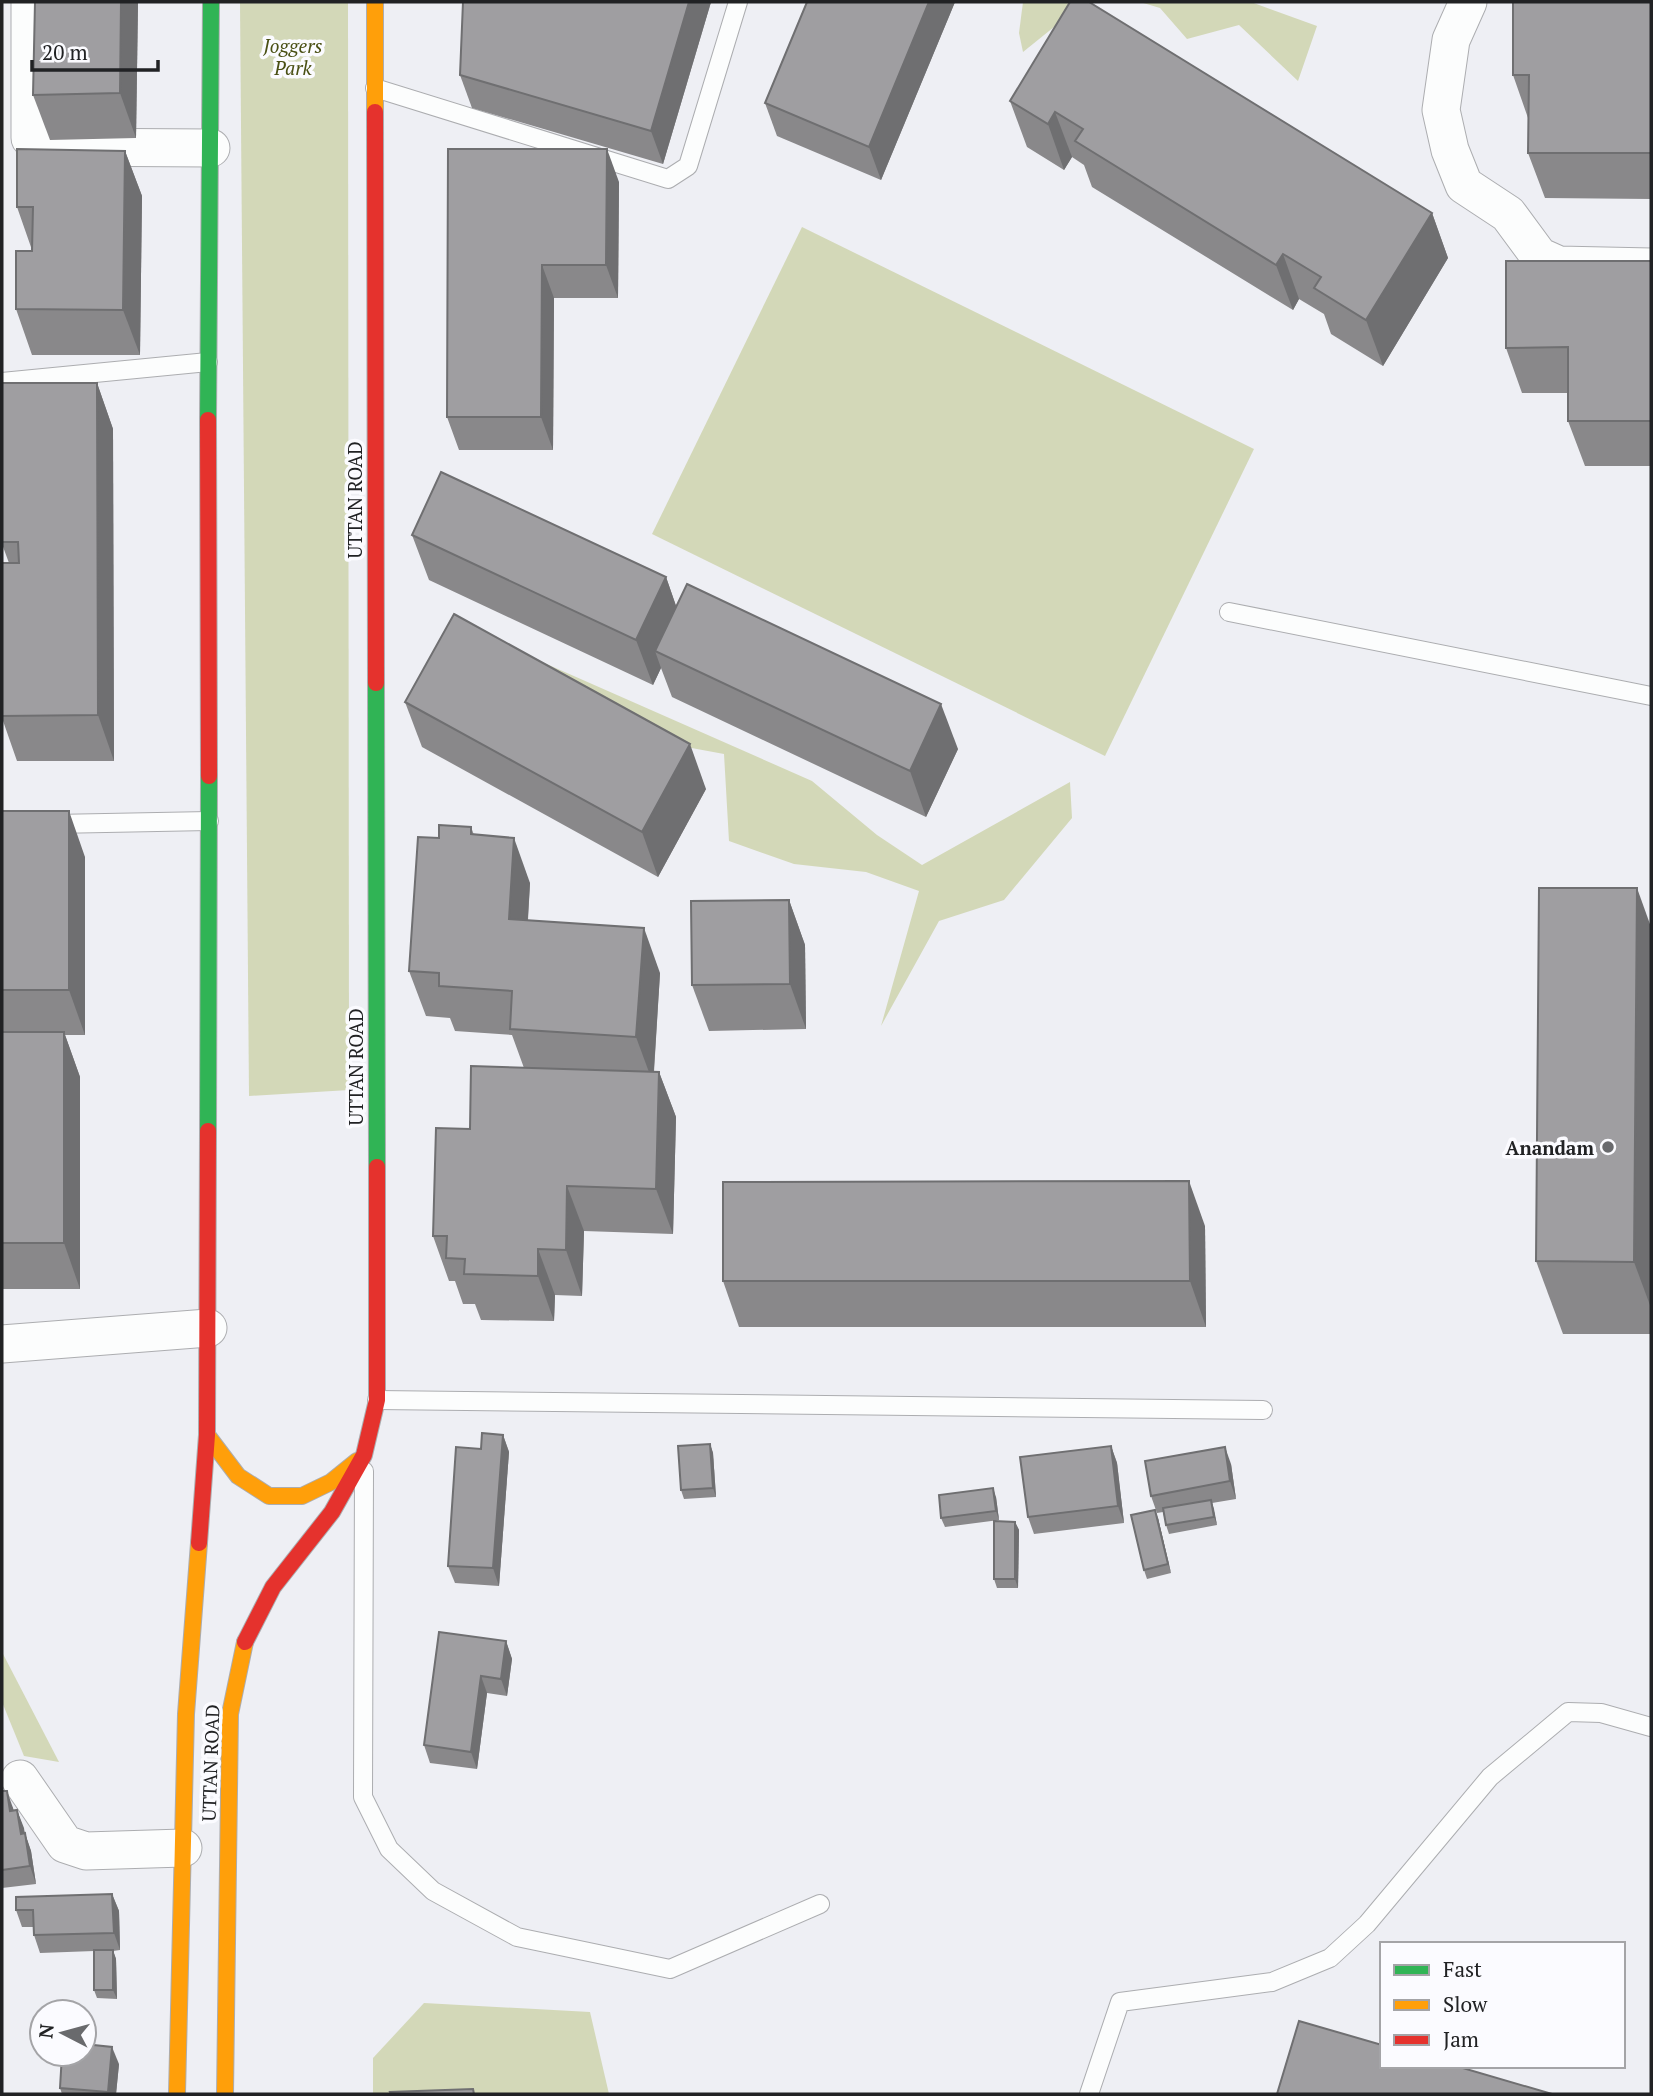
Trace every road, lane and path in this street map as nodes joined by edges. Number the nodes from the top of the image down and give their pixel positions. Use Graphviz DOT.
graph roads {
  1 [pos="30,2"];
  2 [pos="211,2"];
  3 [pos="375,2"];
  4 [pos="738,2"];
  5 [pos="1468,2"];
  6 [pos="375,88"];
  7 [pos="211,148"];
  8 [pos="1651,267"];
  9 [pos="208,362"];
  10 [pos="2,382"];
  11 [pos="1229,612"];
  12 [pos="1651,696"];
  13 [pos="209,821"];
  14 [pos="2,825"];
  15 [pos="208,1328"];
  16 [pos="2,1344"];
  17 [pos="377,1400"];
  18 [pos="1263,1410"];
  19 [pos="206,1435"];
  20 [pos="364,1455"];
  21 [pos="1651,1727"];
  22 [pos="20,1779"];
  23 [pos="183,1849"];
  24 [pos="820,1904"];
  25 [pos="177,2094"];
  26 [pos="225,2094"];
  27 [pos="1088,2094"];
  1 -- 7 [label="street"];
  2 -- 7 [label="main road, UTTAN ROAD"];
  3 -- 6 [label="main road, UTTAN ROAD"];
  4 -- 6 [label="lane"];
  5 -- 8 [label="street"];
  6 -- 17 [label="main road, UTTAN ROAD"];
  7 -- 9 [label="main road, UTTAN ROAD"];
  9 -- 10 [label="lane"];
  9 -- 13 [label="main road, UTTAN ROAD"];
  11 -- 12 [label="lane"];
  13 -- 14 [label="lane"];
  13 -- 15 [label="main road, UTTAN ROAD"];
  15 -- 16 [label="street"];
  15 -- 19 [label="main road, UTTAN ROAD"];
  17 -- 18 [label="lane"];
  17 -- 20 [label="main road, UTTAN ROAD"];
  19 -- 20 [label="main road"];
  19 -- 23 [label="main road, UTTAN ROAD"];
  20 -- 24 [label="lane"];
  20 -- 26 [label="main road, UTTAN ROAD"];
  21 -- 27 [label="lane"];
  22 -- 23 [label="street"];
  23 -- 25 [label="main road, UTTAN ROAD"];
}
